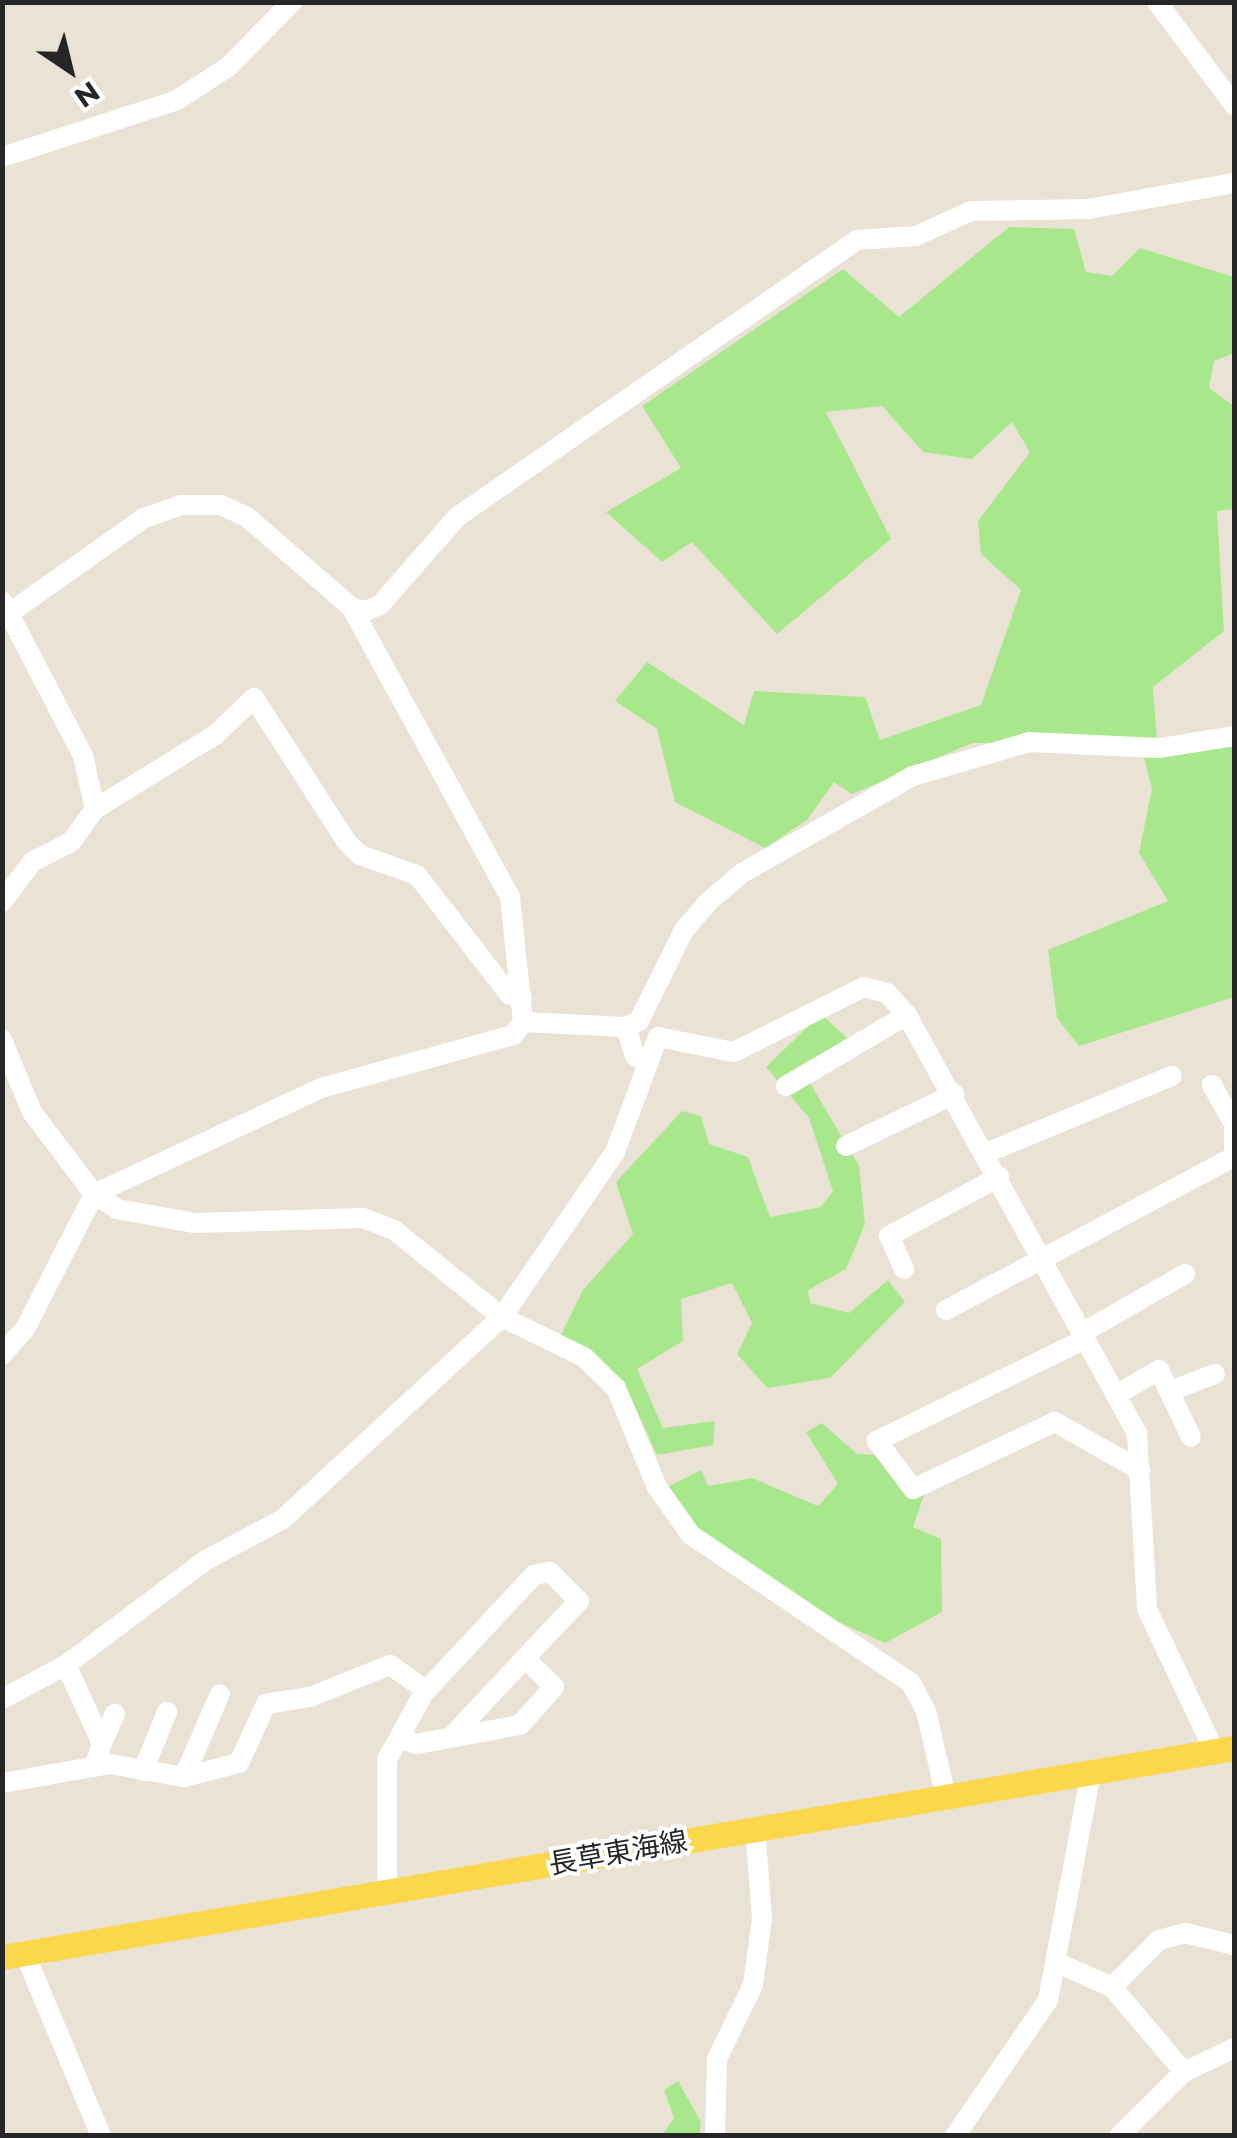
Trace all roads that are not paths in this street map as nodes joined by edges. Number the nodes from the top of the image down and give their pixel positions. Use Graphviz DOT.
graph roads {
  1 [pos="292,2"];
  2 [pos="1157,2"];
  3 [pos="1234,105"];
  4 [pos="2,157"];
  5 [pos="1234,183"];
  6 [pos="7,607"];
  7 [pos="352,608"];
  8 [pos="1234,736"];
  9 [pos="95,809"];
  10 [pos="2,902"];
  11 [pos="522,997"];
  12 [pos="907,1015"];
  13 [pos="523,1022"];
  14 [pos="626,1027"];
  15 [pos="2,1040"];
  16 [pos="645,1060"];
  17 [pos="1172,1076"];
  18 [pos="1212,1084"];
  19 [pos="786,1086"];
  20 [pos="954,1094"];
  21 [pos="846,1146"];
  22 [pos="1234,1148"];
  23 [pos="986,1153"];
  24 [pos="1234,1158"];
  25 [pos="1000,1177"];
  26 [pos="94,1194"];
  27 [pos="1046,1262"];
  28 [pos="904,1269"];
  29 [pos="1186,1274"];
  30 [pos="946,1310"];
  31 [pos="502,1317"];
  32 [pos="1084,1336"];
  33 [pos="2,1355"];
  34 [pos="1215,1374"];
  35 [pos="1174,1390"];
  36 [pos="1116,1395"];
  37 [pos="1191,1437"];
  38 [pos="1140,1470"];
  39 [pos="525,1658"];
  40 [pos="66,1665"];
  41 [pos="426,1690"];
  42 [pos="220,1694"];
  43 [pos="2,1700"];
  44 [pos="167,1712"];
  45 [pos="115,1714"];
  46 [pos="454,1734"];
  47 [pos="399,1738"];
  48 [pos="102,1743"];
  49 [pos="1225,1750"];
  50 [pos="94,1767"];
  51 [pos="142,1771"];
  52 [pos="1091,1773"];
  53 [pos="184,1777"];
  54 [pos="2,1783"];
  55 [pos="946,1797"];
  56 [pos="754,1828"];
  57 [pos="387,1892"];
  58 [pos="1234,1945"];
  59 [pos="14,1956"];
  60 [pos="1060,1964"];
  61 [pos="1112,1987"];
  62 [pos="1234,2048"];
  63 [pos="1184,2072"];
  64 [pos="102,2136"];
  65 [pos="715,2136"];
  66 [pos="956,2136"];
  67 [pos="1119,2136"];
  1 -- 4 [label="street"];
  2 -- 3 [label="street"];
  5 -- 7 [label="street"];
  6 -- 7 [label="street"];
  6 -- 9 [label="street"];
  7 -- 11 [label="street"];
  8 -- 14 [label="street"];
  9 -- 10 [label="street"];
  9 -- 11 [label="street"];
  11 -- 13 [label="street"];
  12 -- 16 [label="street"];
  12 -- 19 [label="street"];
  12 -- 20 [label="street"];
  13 -- 14 [label="street"];
  13 -- 26 [label="street"];
  14 -- 16 [label="street"];
  15 -- 26 [label="street"];
  16 -- 31 [label="street"];
  17 -- 23 [label="street"];
  18 -- 22 [label="street"];
  20 -- 21 [label="street"];
  20 -- 23 [label="street"];
  23 -- 25 [label="street"];
  24 -- 27 [label="street"];
  25 -- 27 [label="street"];
  25 -- 28 [label="street"];
  26 -- 31 [label="street"];
  26 -- 33 [label="street"];
  27 -- 30 [label="street"];
  27 -- 32 [label="street"];
  29 -- 32 [label="street"];
  31 -- 40 [label="street"];
  31 -- 55 [label="street"];
  32 -- 36 [label="street"];
  32 -- 38 [label="street"];
  34 -- 35 [label="street"];
  35 -- 36 [label="street"];
  35 -- 37 [label="street"];
  36 -- 38 [label="street"];
  38 -- 49 [label="street"];
  39 -- 41 [label="street"];
  39 -- 46 [label="street"];
  39 -- 46 [label="street"];
  40 -- 43 [label="street"];
  40 -- 48 [label="street"];
  41 -- 47 [label="street"];
  41 -- 53 [label="street"];
  42 -- 53 [label="street"];
  44 -- 51 [label="street"];
  45 -- 48 [label="street"];
  46 -- 47 [label="street"];
  47 -- 57 [label="street"];
  48 -- 50 [label="street"];
  49 -- 52 [label="main road, 長草東海線"];
  50 -- 51 [label="street"];
  50 -- 54 [label="street"];
  51 -- 53 [label="street"];
  52 -- 55 [label="main road, 長草東海線"];
  52 -- 60 [label="street"];
  55 -- 56 [label="main road, 長草東海線"];
  56 -- 57 [label="main road, 長草東海線"];
  56 -- 65 [label="street"];
  57 -- 59 [label="main road, 長草東海線"];
  58 -- 61 [label="street"];
  59 -- 64 [label="street"];
  60 -- 61 [label="street"];
  60 -- 66 [label="street"];
  61 -- 63 [label="street"];
  62 -- 63 [label="street"];
  63 -- 67 [label="street"];
}
